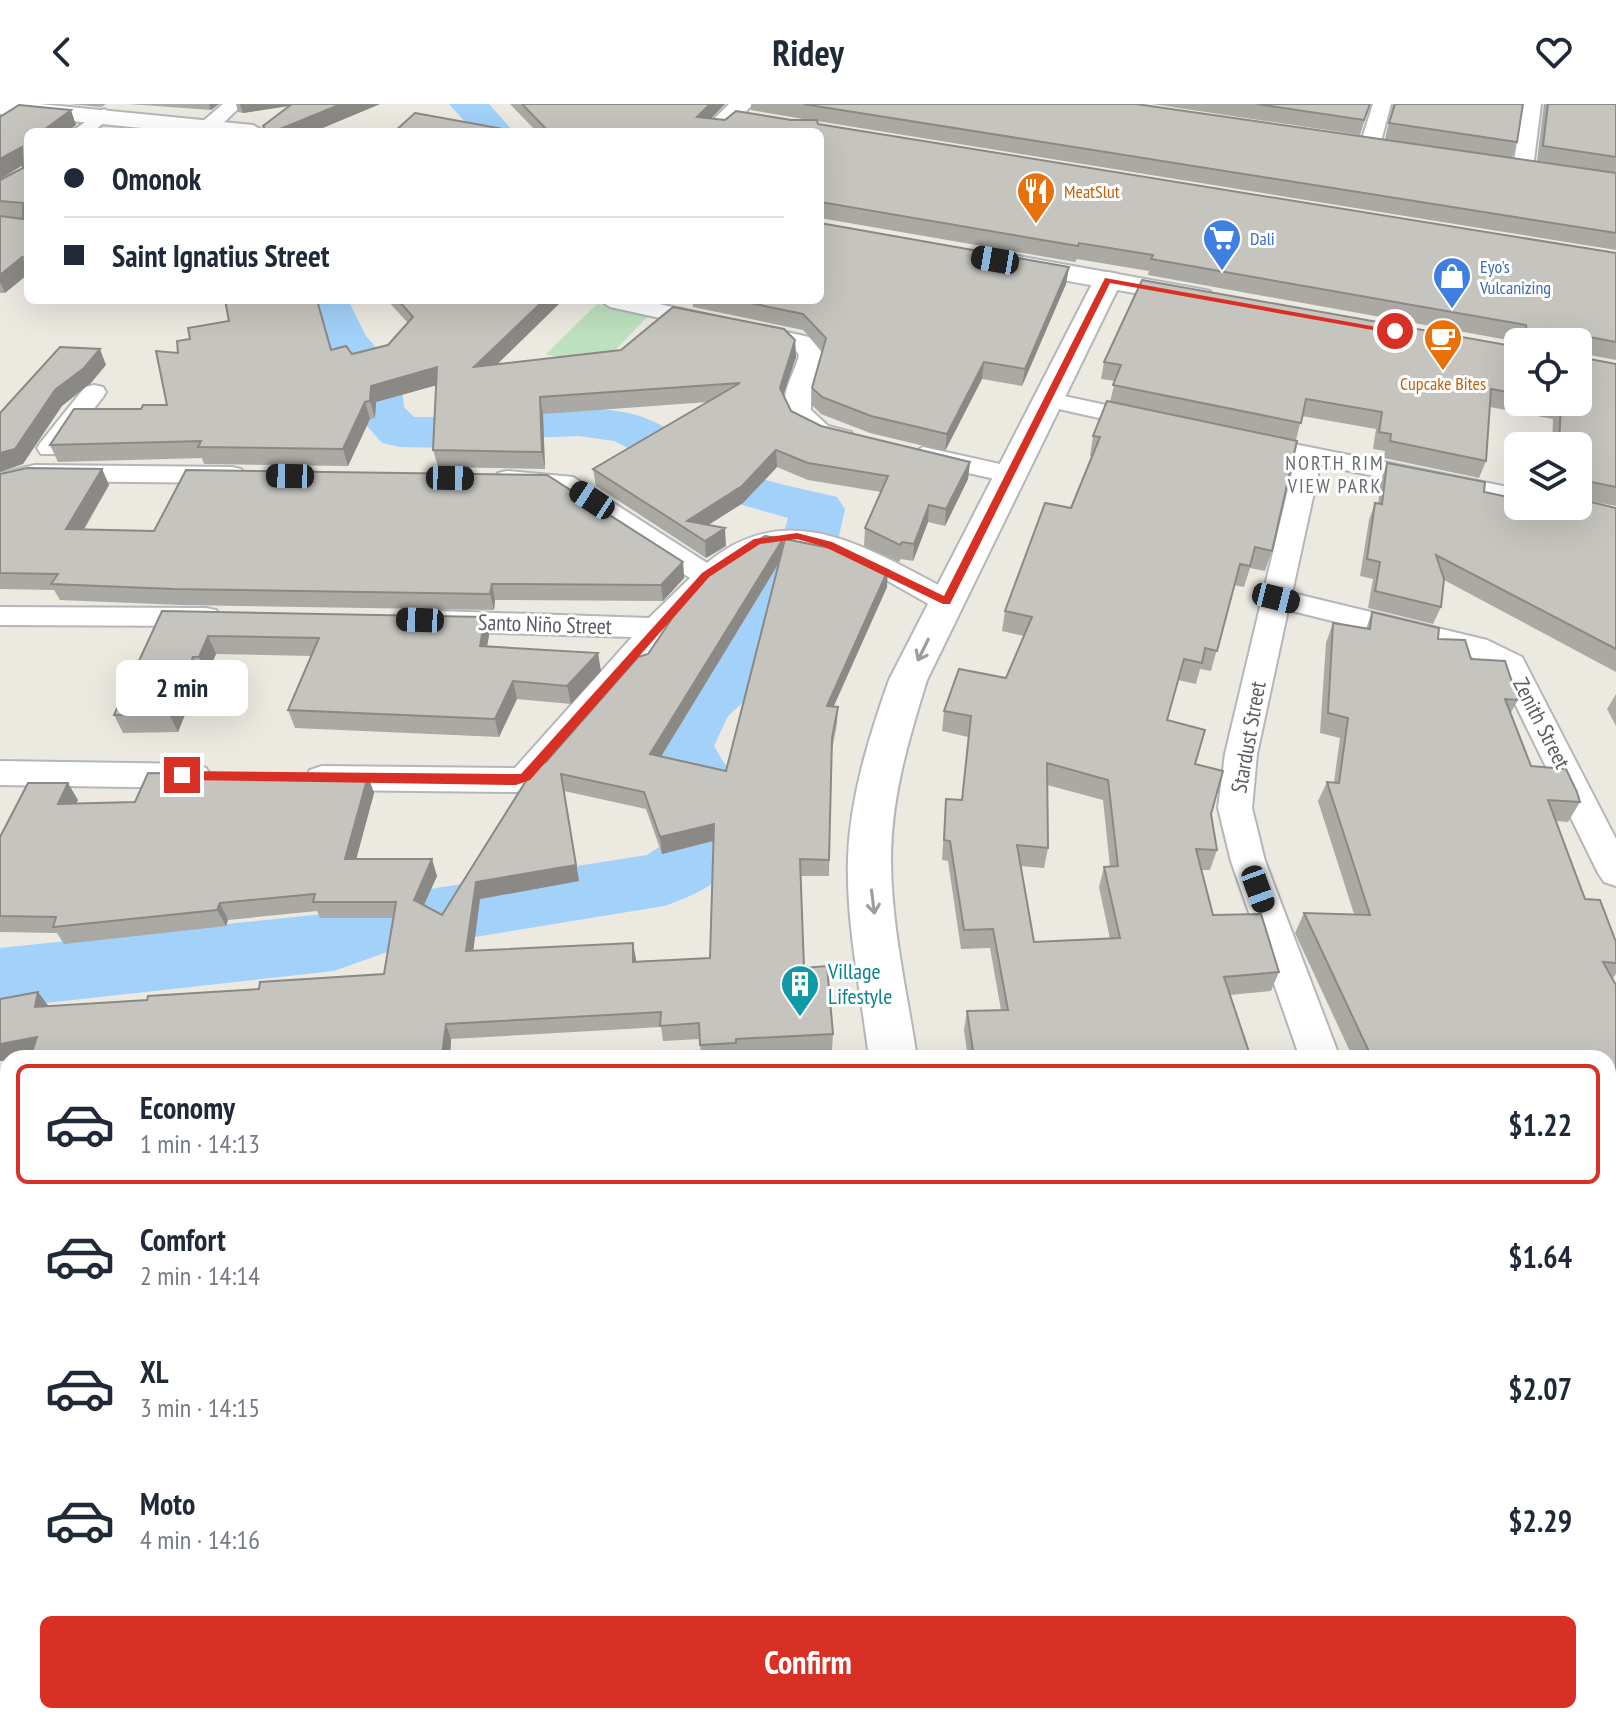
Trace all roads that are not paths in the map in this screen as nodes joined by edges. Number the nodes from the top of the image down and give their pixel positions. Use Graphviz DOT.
graph roads {
  1 [pos="234,104"];
  2 [pos="1382,104"];
  3 [pos="1532,104"];
  4 [pos="0,107"];
  5 [pos="26,109"];
  6 [pos="104,115"];
  7 [pos="728,117"];
  8 [pos="761,121"];
  9 [pos="209,126"];
  10 [pos="0,127"];
  11 [pos="86,128"];
  12 [pos="224,128"];
  13 [pos="1370,145"];
  14 [pos="1523,168"];
  15 [pos="975,256"];
  16 [pos="1108,280"];
  17 [pos="1225,301"];
  18 [pos="629,304"];
  19 [pos="94,392"];
  20 [pos="1050,400"];
  21 [pos="1172,426"];
  22 [pos="861,441"];
  23 [pos="1263,445"];
  24 [pos="892,448"];
  25 [pos="1309,455"];
  26 [pos="1013,475"];
  27 [pos="258,476"];
  28 [pos="15,477"];
  29 [pos="482,478"];
  30 [pos="1504,494"];
  31 [pos="706,575"];
  32 [pos="1276,598"];
  33 [pos="946,601"];
  34 [pos="0,616"];
  35 [pos="232,617"];
  36 [pos="406,619"];
  37 [pos="659,628"];
  38 [pos="0,773"];
  39 [pos="219,776"];
  40 [pos="297,777"];
  41 [pos="1616,873"];
  42 [pos="892,1050"];
  43 [pos="1317,1050"];
  1 -- 9 [label="street"];
  2 -- 13 [label="street"];
  3 -- 14 [label="street"];
  4 -- 5 [label="street"];
  5 -- 6 [label="street"];
  5 -- 10 [label="street"];
  6 -- 9 [label="street"];
  6 -- 11 [label="street"];
  7 -- 8 [label="street"];
  9 -- 12 [label="street"];
  15 -- 16 [label="street"];
  16 -- 17 [label="street"];
  16 -- 20 [label="street"];
  18 -- 22 [label="street"];
  19 -- 28 [label="street"];
  20 -- 21 [label="street"];
  20 -- 26 [label="street"];
  23 -- 25 [label="street"];
  24 -- 26 [label="street"];
  25 -- 30 [label="street"];
  25 -- 32 [label="street, Stardust Street"];
  26 -- 33 [label="street"];
  27 -- 28 [label="street"];
  29 -- 31 [label="street"];
  31 -- 33 [label="street"];
  31 -- 37 [label="street"];
  32 -- 41 [label="street, Zenith Street"];
  32 -- 43 [label="street, Stardust Street"];
  33 -- 42 [label="street, one-way"];
  34 -- 35 [label="street"];
  36 -- 37 [label="street, Santo Niño Street"];
  37 -- 40 [label="street"];
  38 -- 39 [label="street"];
}
